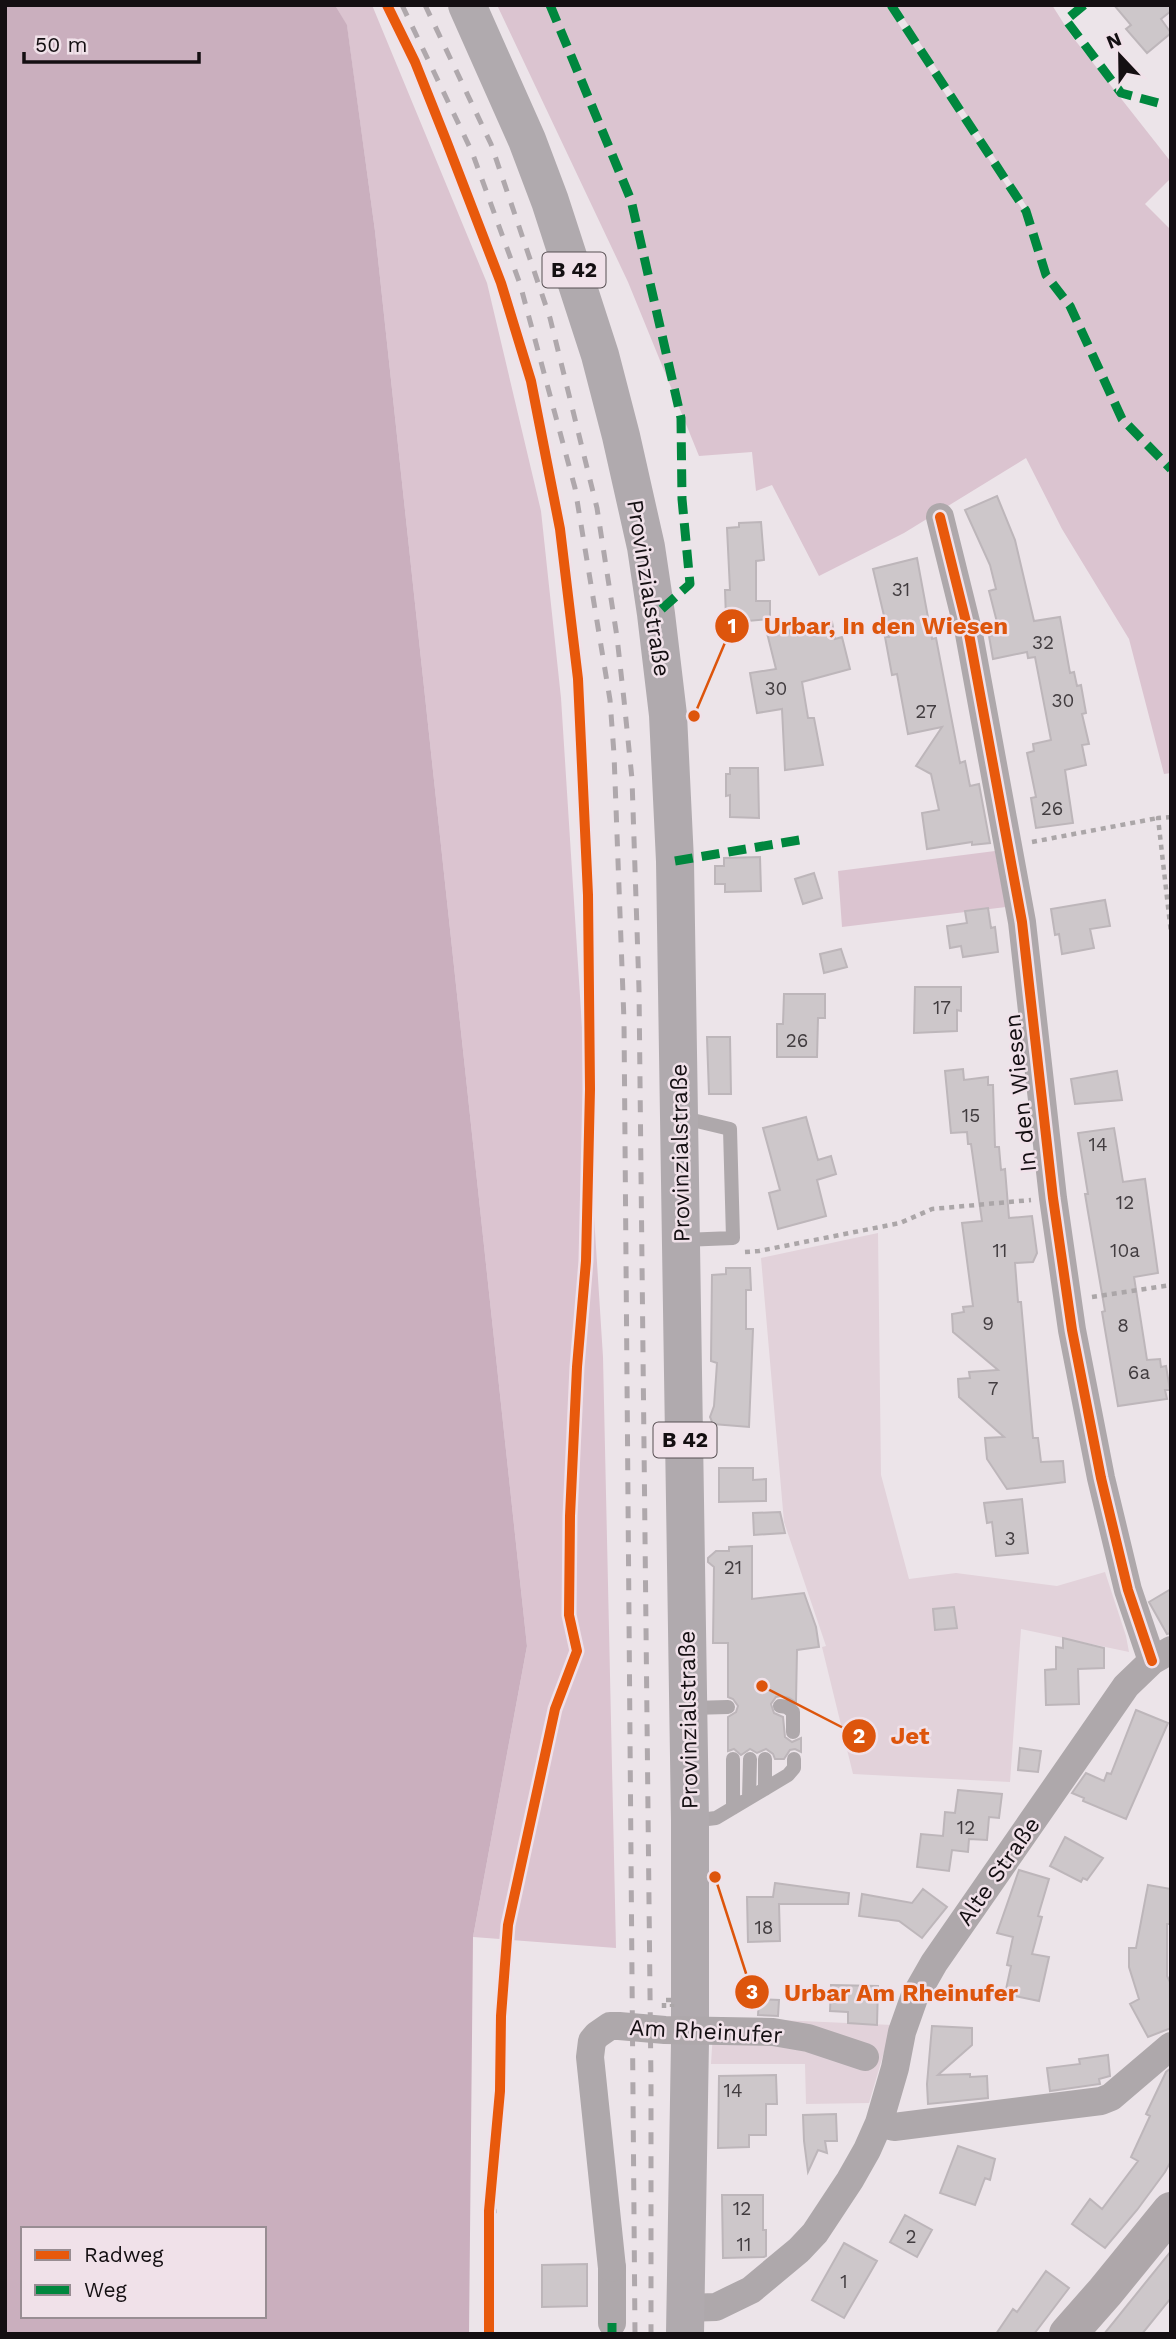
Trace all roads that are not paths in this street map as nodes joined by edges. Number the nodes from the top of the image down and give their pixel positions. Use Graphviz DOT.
graph roads {
  1 [pos="467,5"];
  2 [pos="940,517"];
  3 [pos="680,1117"];
  4 [pos="682,1240"];
  5 [pos="1161,1656"];
  6 [pos="780,1706"];
  7 [pos="728,1707"];
  8 [pos="688,1708"];
  9 [pos="793,1732"];
  10 [pos="733,1759"];
  11 [pos="750,1759"];
  12 [pos="765,1759"];
  13 [pos="794,1759"];
  14 [pos="765,1789"];
  15 [pos="749,1798"];
  16 [pos="733,1808"];
  17 [pos="690,1821"];
  18 [pos="1171,2046"];
  19 [pos="895,2068"];
  20 [pos="879,2123"];
  21 [pos="1171,2211"];
  22 [pos="685,2321"];
  23 [pos="612,2323"];
  24 [pos="1068,2334"];
  1 -- 3 [label="main road, Provinzialstraße / B 42"];
  2 -- 5 [label="street, In den Wiesen"];
  3 -- 4 [label="main road, Provinzialstraße / B 42"];
  3 -- 4 [label="lane"];
  4 -- 8 [label="main road, Provinzialstraße / B 42"];
  5 -- 19 [label="street, Alte Straße"];
  6 -- 9 [label="lane"];
  7 -- 8 [label="lane"];
  8 -- 17 [label="main road, Provinzialstraße / B 42"];
  10 -- 16 [label="lane"];
  11 -- 15 [label="lane"];
  12 -- 14 [label="lane"];
  13 -- 14 [label="lane"];
  14 -- 15 [label="lane"];
  15 -- 16 [label="lane"];
  16 -- 17 [label="lane"];
  17 -- 22 [label="main road, Provinzialstraße / B 42"];
  18 -- 20 [label="street"];
  19 -- 20 [label="street, Alte Straße"];
  19 -- 23 [label="street, Am Rheinufer, bridge"];
  20 -- 22 [label="street, Alte Straße"];
  21 -- 24 [label="street"];
}
